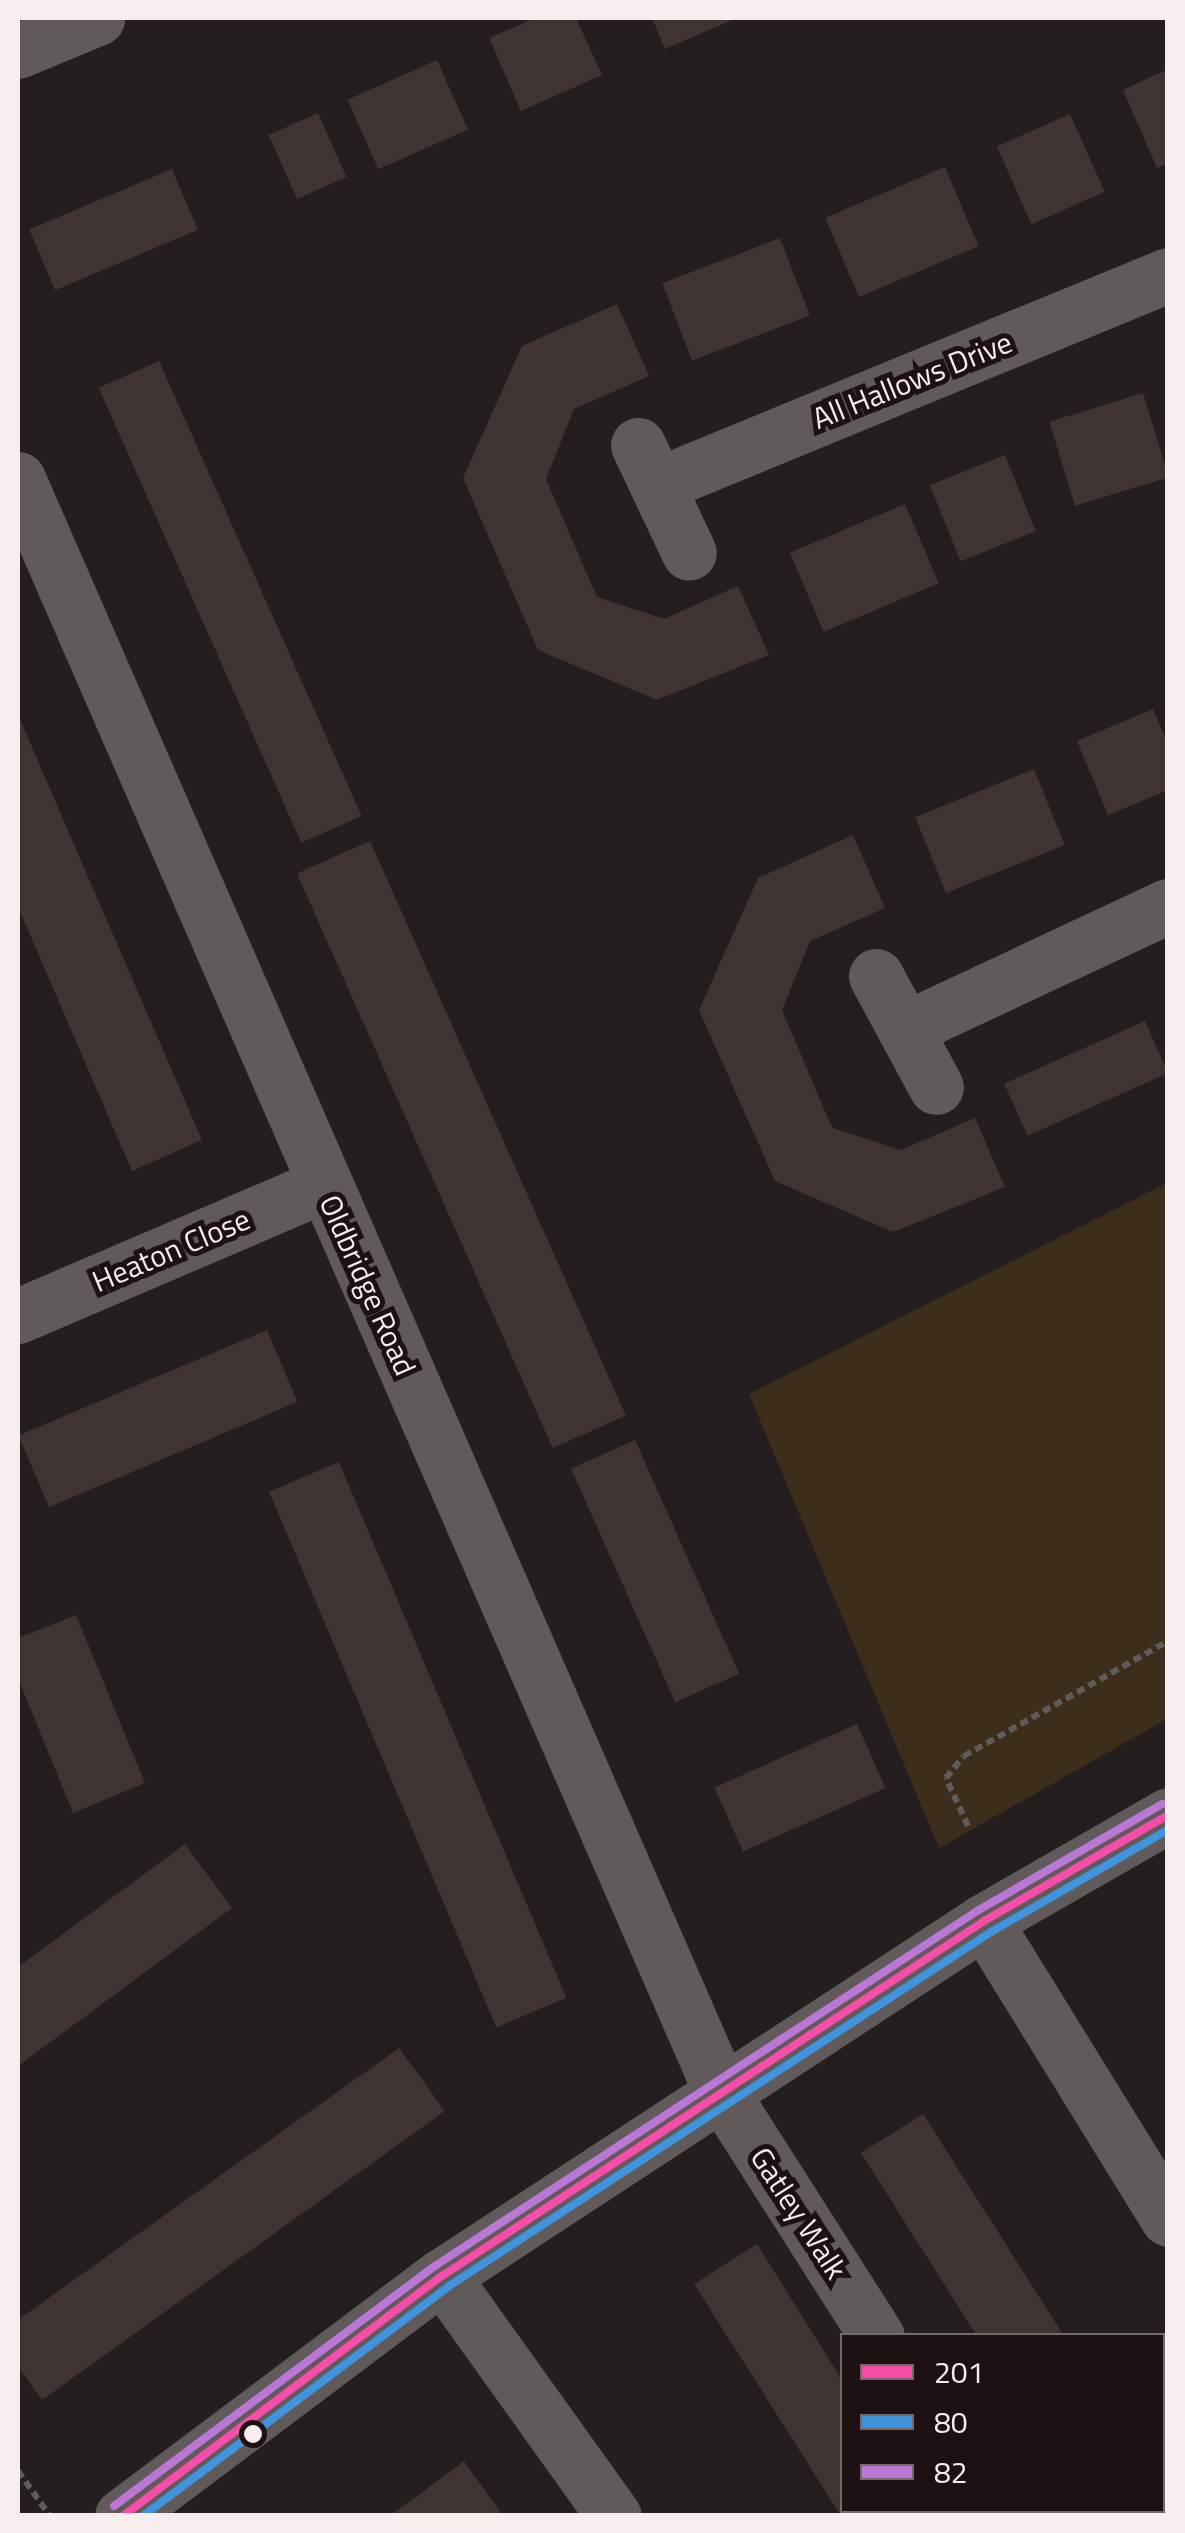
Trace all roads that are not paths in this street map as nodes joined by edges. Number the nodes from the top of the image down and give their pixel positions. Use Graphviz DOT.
graph roads {
  1 [pos="97,18"];
  2 [pos="18,51"];
  3 [pos="1168,275"];
  4 [pos="18,479"];
  5 [pos="690,552"];
  6 [pos="1168,906"];
  7 [pos="876,976"];
  8 [pos="905,1029"];
  9 [pos="936,1087"];
  10 [pos="324,1184"];
  11 [pos="18,1316"];
  12 [pos="1168,1815"];
  13 [pos="984,1921"];
  14 [pos="720,2090"];
  15 [pos="1168,2219"];
  16 [pos="442,2276"];
  17 [pos="876,2333"];
  18 [pos="122,2516"];
  19 [pos="614,2516"];
  1 -- 2 [label="street"];
  3 -- 5 [label="street, All Hallows Drive"];
  4 -- 10 [label="street, Oldbridge Road"];
  6 -- 8 [label="street"];
  7 -- 8 [label="street"];
  8 -- 9 [label="street"];
  10 -- 11 [label="street, Heaton Close"];
  10 -- 14 [label="street, Oldbridge Road"];
  12 -- 13 [label="street"];
  13 -- 14 [label="street"];
  13 -- 15 [label="street"];
  14 -- 16 [label="street"];
  14 -- 17 [label="street, Gatley Walk"];
  16 -- 18 [label="street"];
  16 -- 19 [label="street"];
}
